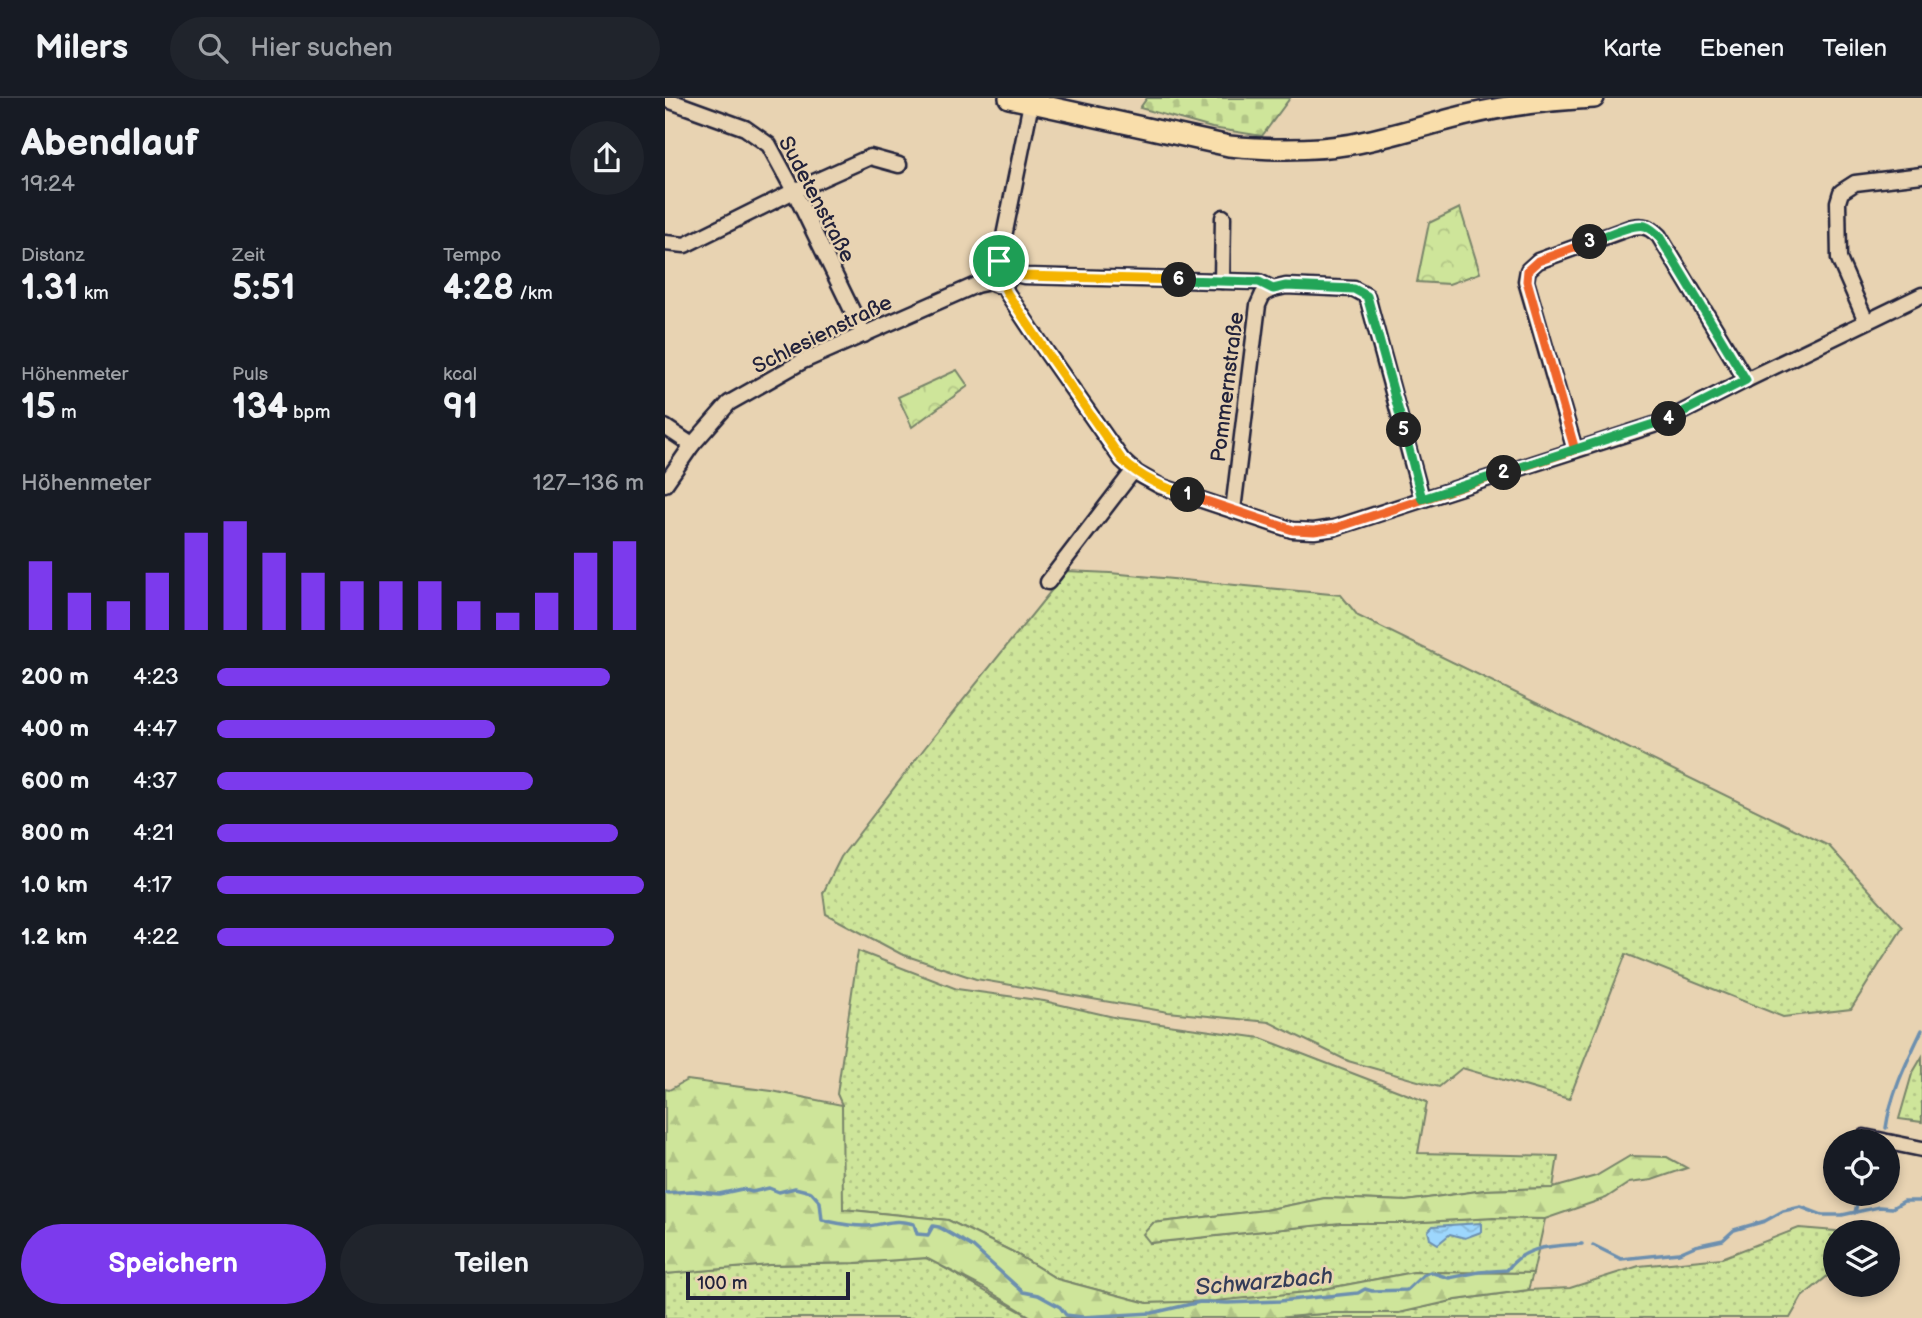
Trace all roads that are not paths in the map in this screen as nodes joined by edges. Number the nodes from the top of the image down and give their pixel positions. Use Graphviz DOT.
graph roads {
  1 [pos="1009,98"];
  2 [pos="1594,98"];
  3 [pos="665,99"];
  4 [pos="1031,103"];
  5 [pos="899,165"];
  6 [pos="1922,175"];
  7 [pos="795,191"];
  8 [pos="1223,217"];
  9 [pos="665,243"];
  10 [pos="999,261"];
  11 [pos="1001,279"];
  12 [pos="1222,281"];
  13 [pos="1273,289"];
  14 [pos="1922,295"];
  15 [pos="1866,321"];
  16 [pos="864,335"];
  17 [pos="1746,380"];
  18 [pos="665,427"];
  19 [pos="692,445"];
  20 [pos="1575,450"];
  21 [pos="1133,470"];
  22 [pos="665,484"];
  23 [pos="1422,499"];
  24 [pos="1233,510"];
  25 [pos="1048,582"];
  26 [pos="1900,1144"];
  27 [pos="1922,1149"];
  1 -- 4 [label="main road"];
  2 -- 4 [label="main road"];
  3 -- 7 [label="street, Sudetenstraße"];
  4 -- 10 [label="street"];
  5 -- 7 [label="street"];
  6 -- 15 [label="street"];
  7 -- 9 [label="street"];
  7 -- 16 [label="street, Sudetenstraße"];
  8 -- 12 [label="street"];
  10 -- 11 [label="street"];
  10 -- 11 [label="street"];
  11 -- 12 [label="street"];
  11 -- 16 [label="street, Schlesienstraße"];
  11 -- 21 [label="street"];
  12 -- 13 [label="street"];
  13 -- 23 [label="street"];
  13 -- 24 [label="street, Pommernstraße"];
  14 -- 15 [label="street"];
  15 -- 17 [label="street"];
  16 -- 19 [label="street, Schlesienstraße"];
  17 -- 20 [label="street"];
  17 -- 20 [label="street"];
  18 -- 19 [label="street"];
  19 -- 22 [label="street, Schlesienstraße"];
  20 -- 23 [label="street"];
  21 -- 24 [label="street"];
  21 -- 25 [label="street"];
  23 -- 24 [label="street"];
  26 -- 27 [label="street"];
}
